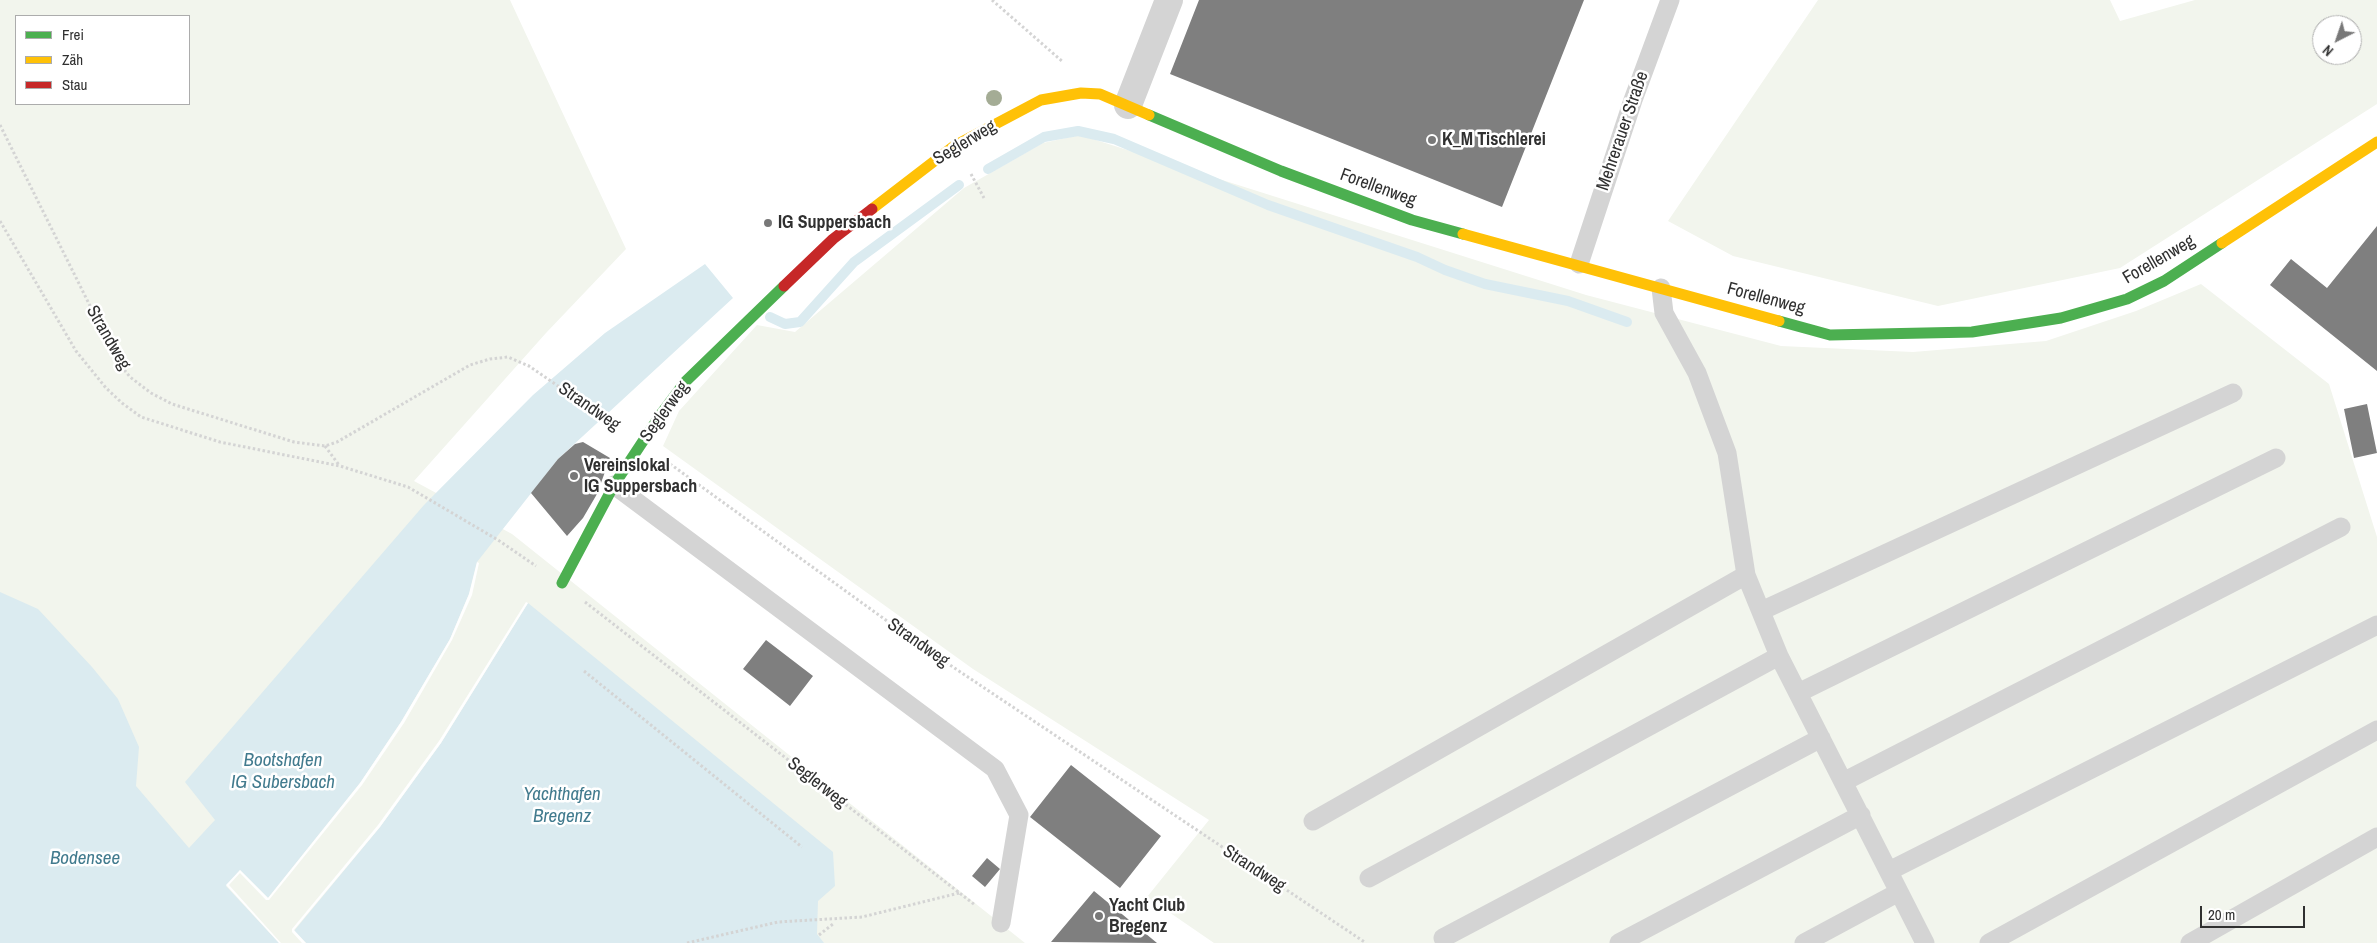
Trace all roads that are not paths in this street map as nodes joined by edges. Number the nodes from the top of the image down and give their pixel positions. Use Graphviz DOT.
graph roads {
  1 [pos="1169,0"];
  2 [pos="1670,0"];
  3 [pos="1128,105"];
  4 [pos="2377,142"];
  5 [pos="1579,264"];
  6 [pos="1661,288"];
  7 [pos="2233,393"];
  8 [pos="2276,458"];
  9 [pos="614,485"];
  10 [pos="2341,527"];
  11 [pos="1746,575"];
  12 [pos="562,583"];
  13 [pos="1761,611"];
  14 [pos="2377,625"];
  15 [pos="1779,656"];
  16 [pos="1798,693"];
  17 [pos="2377,730"];
  18 [pos="1821,738"];
  19 [pos="1844,782"];
  20 [pos="1861,815"];
  21 [pos="1312,821"];
  22 [pos="2377,838"];
  23 [pos="1889,871"];
  24 [pos="1369,878"];
  25 [pos="1899,892"];
  26 [pos="1000,923"];
  27 [pos="1443,938"];
  28 [pos="1619,943"];
  29 [pos="1804,943"];
  30 [pos="1925,943"];
  31 [pos="1990,943"];
  32 [pos="2190,943"];
  1 -- 3 [label="street"];
  2 -- 5 [label="lane, Mehrerauer Straße"];
  3 -- 5 [label="street, Forellenweg"];
  3 -- 9 [label="street, Seglerweg"];
  4 -- 6 [label="street, Forellenweg"];
  5 -- 6 [label="street, Forellenweg"];
  6 -- 11 [label="lane"];
  7 -- 13 [label="lane"];
  8 -- 16 [label="lane"];
  9 -- 12 [label="street, Seglerweg"];
  9 -- 26 [label="lane"];
  10 -- 19 [label="lane"];
  11 -- 13 [label="lane"];
  11 -- 21 [label="lane"];
  13 -- 15 [label="lane"];
  14 -- 23 [label="lane"];
  15 -- 16 [label="lane"];
  15 -- 24 [label="lane"];
  16 -- 18 [label="lane"];
  17 -- 31 [label="lane"];
  18 -- 19 [label="lane"];
  18 -- 27 [label="lane"];
  19 -- 20 [label="lane"];
  20 -- 23 [label="lane"];
  20 -- 28 [label="lane"];
  22 -- 32 [label="lane"];
  23 -- 25 [label="lane"];
  25 -- 29 [label="lane"];
  25 -- 30 [label="lane"];
}
